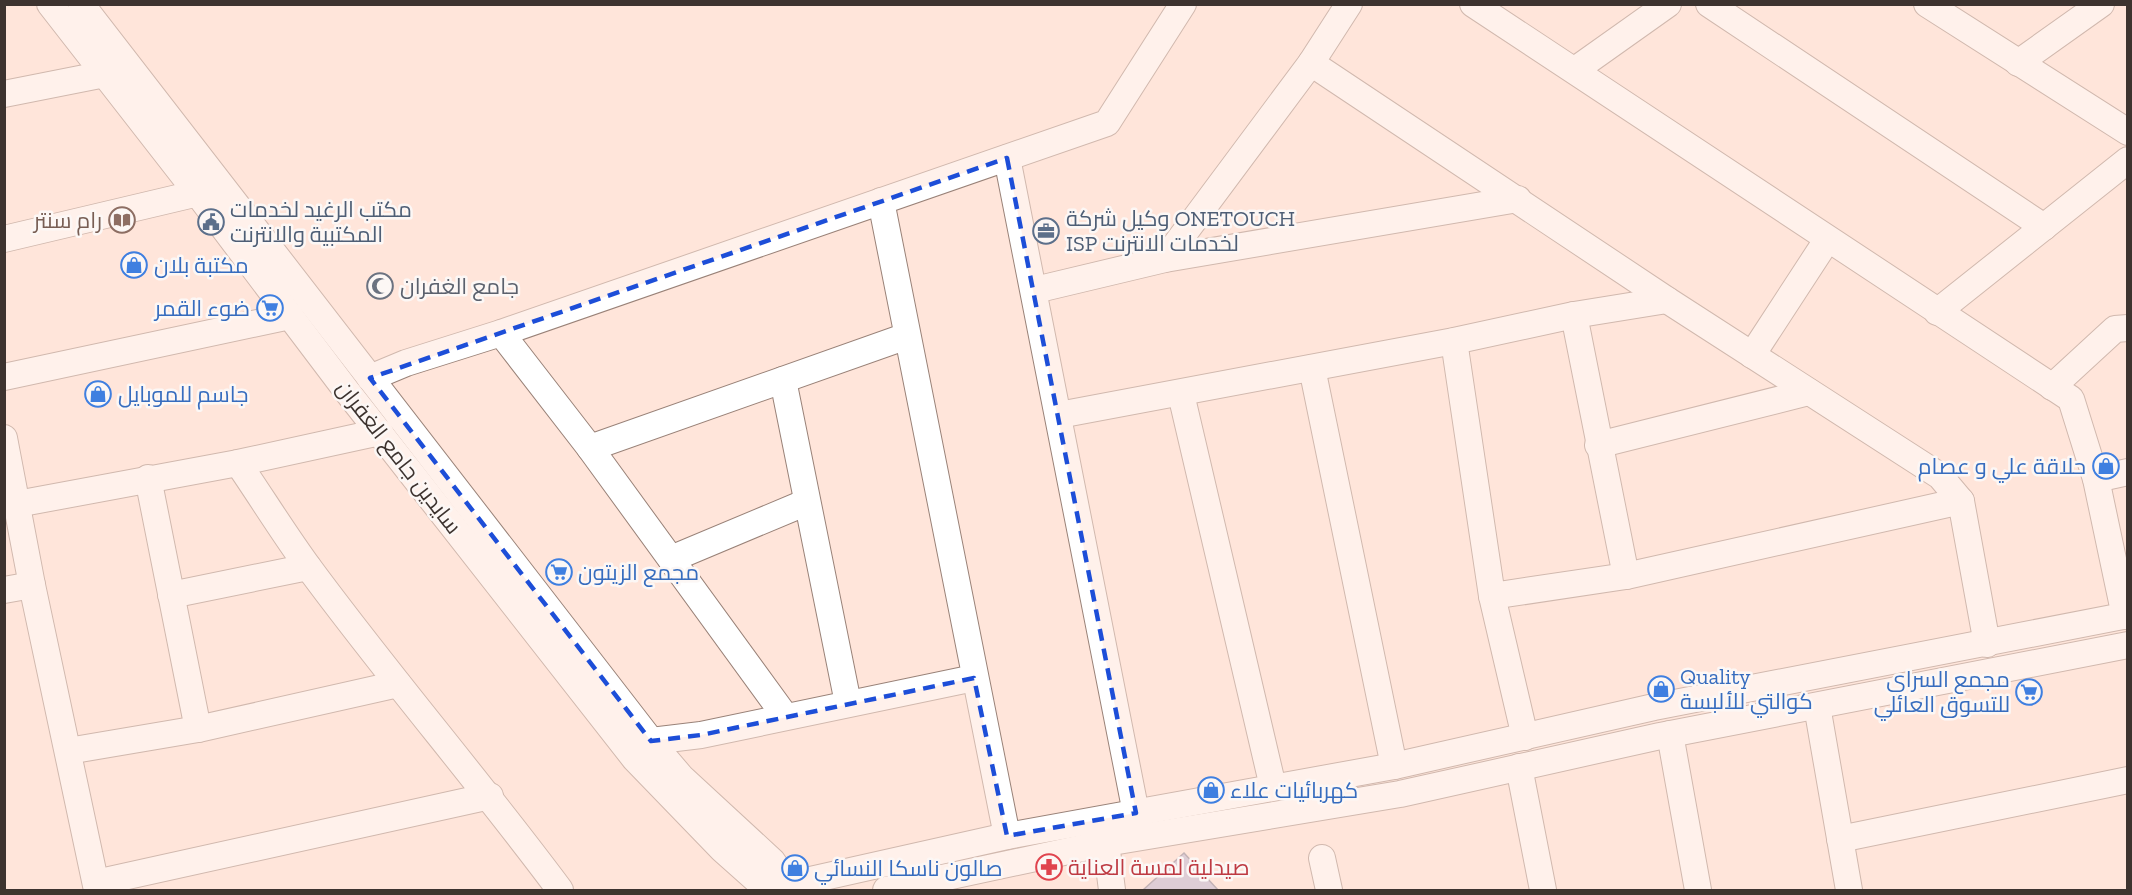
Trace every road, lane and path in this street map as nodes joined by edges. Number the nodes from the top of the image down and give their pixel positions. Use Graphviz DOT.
graph roads {
  1 [pos="50,4"];
  2 [pos="81,4"];
  3 [pos="1183,4"];
  4 [pos="1349,4"];
  5 [pos="1473,4"];
  6 [pos="1668,4"];
  7 [pos="1709,4"];
  8 [pos="1928,4"];
  9 [pos="2101,4"];
  10 [pos="1311,63"];
  11 [pos="2018,63"];
  12 [pos="1575,70"];
  13 [pos="105,74"];
  14 [pos="4,94"];
  15 [pos="2127,132"];
  16 [pos="1007,158"];
  17 [pos="2127,160"];
  18 [pos="210,190"];
  19 [pos="1518,199"];
  20 [pos="880,201"];
  21 [pos="2044,227"];
  22 [pos="4,239"];
  23 [pos="1827,240"];
  24 [pos="1165,259"];
  25 [pos="1035,290"];
  26 [pos="1667,300"];
  27 [pos="1937,312"];
  28 [pos="1574,315"];
  29 [pos="290,316"];
  30 [pos="2123,325"];
  31 [pos="501,333"];
  32 [pos="907,336"];
  33 [pos="1454,341"];
  34 [pos="1752,355"];
  35 [pos="1312,368"];
  36 [pos="4,377"];
  37 [pos="370,378"];
  38 [pos="783,380"];
  39 [pos="2052,387"];
  40 [pos="1809,392"];
  41 [pos="1181,394"];
  42 [pos="1059,415"];
  43 [pos="380,432"];
  44 [pos="4,438"];
  45 [pos="1598,445"];
  46 [pos="590,448"];
  47 [pos="238,463"];
  48 [pos="2127,472"];
  49 [pos="148,478"];
  50 [pos="2096,479"];
  51 [pos="1961,501"];
  52 [pos="807,502"];
  53 [pos="17,504"];
  54 [pos="671,559"];
  55 [pos="308,567"];
  56 [pos="1626,576"];
  57 [pos="32,585"];
  58 [pos="4,590"];
  59 [pos="171,596"];
  60 [pos="1492,596"];
  61 [pos="2126,616"];
  62 [pos="1987,644"];
  63 [pos="2127,645"];
  64 [pos="974,678"];
  65 [pos="398,684"];
  66 [pos="848,703"];
  67 [pos="1817,706"];
  68 [pos="785,716"];
  69 [pos="198,729"];
  70 [pos="1670,734"];
  71 [pos="1525,737"];
  72 [pos="651,741"];
  73 [pos="68,751"];
  74 [pos="1394,766"];
  75 [pos="1519,767"];
  76 [pos="2127,780"];
  77 [pos="1273,787"];
  78 [pos="490,796"];
  79 [pos="1202,800"];
  80 [pos="1136,813"];
  81 [pos="1207,825"];
  82 [pos="1007,836"];
  83 [pos="1840,839"];
  84 [pos="1106,843"];
  85 [pos="1322,858"];
  86 [pos="959,883"];
  87 [pos="96,887"];
  88 [pos="777,889"];
  89 [pos="560,891"];
  90 [pos="886,891"];
  91 [pos="1112,891"];
  92 [pos="1329,891"];
  93 [pos="1543,891"];
  94 [pos="1698,891"];
  95 [pos="1850,891"];
  1 -- 13 [label="street, سايدين جامع الغفران"];
  2 -- 18 [label="street, سايدين جامع الغفران"];
  3 -- 16 [label="street"];
  4 -- 10 [label="street"];
  5 -- 12 [label="street"];
  6 -- 12 [label="street"];
  7 -- 21 [label="street"];
  8 -- 11 [label="street"];
  9 -- 11 [label="street"];
  10 -- 19 [label="street"];
  10 -- 24 [label="street"];
  11 -- 15 [label="street"];
  12 -- 23 [label="street"];
  13 -- 14 [label="street"];
  13 -- 18 [label="street, سايدين جامع الغفران"];
  16 -- 20 [label="street"];
  16 -- 25 [label="street"];
  17 -- 21 [label="street"];
  18 -- 22 [label="street"];
  18 -- 29 [label="street, سايدين جامع الغفران"];
  18 -- 37 [label="street, سايدين جامع الغفران"];
  19 -- 24 [label="street"];
  19 -- 26 [label="street"];
  20 -- 31 [label="street"];
  20 -- 32 [label="street"];
  21 -- 27 [label="street"];
  23 -- 27 [label="street"];
  23 -- 34 [label="street"];
  24 -- 25 [label="street"];
  25 -- 42 [label="street"];
  26 -- 28 [label="street"];
  26 -- 34 [label="street"];
  27 -- 39 [label="street"];
  28 -- 33 [label="street"];
  28 -- 45 [label="street"];
  29 -- 36 [label="street"];
  29 -- 43 [label="street, سايدين جامع الغفران"];
  30 -- 39 [label="street"];
  31 -- 37 [label="street"];
  31 -- 46 [label="street"];
  32 -- 38 [label="street"];
  32 -- 64 [label="street"];
  33 -- 35 [label="street"];
  33 -- 60 [label="street"];
  34 -- 40 [label="street"];
  35 -- 41 [label="street"];
  35 -- 74 [label="street"];
  37 -- 72 [label="street, سايدين جامع الغفران"];
  38 -- 46 [label="street"];
  38 -- 52 [label="street"];
  39 -- 50 [label="street"];
  40 -- 45 [label="street"];
  40 -- 51 [label="street"];
  41 -- 42 [label="street"];
  41 -- 77 [label="street"];
  42 -- 80 [label="street"];
  43 -- 47 [label="street"];
  43 -- 88 [label="street, سايدين جامع الغفران"];
  44 -- 53 [label="street"];
  45 -- 56 [label="street"];
  46 -- 54 [label="street"];
  47 -- 49 [label="street"];
  47 -- 55 [label="street"];
  48 -- 50 [label="street"];
  49 -- 53 [label="street"];
  49 -- 59 [label="street"];
  50 -- 61 [label="street"];
  51 -- 56 [label="street"];
  51 -- 62 [label="street"];
  52 -- 54 [label="street"];
  52 -- 66 [label="street"];
  53 -- 57 [label="street"];
  54 -- 68 [label="street"];
  55 -- 59 [label="street"];
  55 -- 65 [label="street"];
  56 -- 60 [label="street"];
  57 -- 58 [label="street"];
  57 -- 73 [label="street"];
  59 -- 69 [label="street"];
  60 -- 71 [label="street"];
  61 -- 62 [label="street"];
  62 -- 71 [label="street"];
  63 -- 67 [label="street"];
  64 -- 66 [label="street"];
  64 -- 82 [label="street"];
  65 -- 69 [label="street"];
  65 -- 78 [label="street"];
  66 -- 68 [label="street"];
  67 -- 70 [label="street"];
  67 -- 83 [label="street"];
  68 -- 72 [label="street"];
  69 -- 73 [label="street"];
  70 -- 75 [label="street"];
  70 -- 94 [label="street"];
  71 -- 74 [label="street"];
  72 -- 88 [label="street, سايدين جامع الغفران"];
  73 -- 87 [label="street"];
  74 -- 77 [label="street"];
  75 -- 81 [label="street"];
  75 -- 93 [label="street"];
  76 -- 83 [label="street"];
  77 -- 79 [label="street"];
  78 -- 87 [label="street"];
  78 -- 89 [label="street"];
  79 -- 80 [label="street"];
  79 -- 81 [label="street"];
  80 -- 82 [label="street"];
  81 -- 84 [label="street"];
  82 -- 88 [label="street"];
  83 -- 95 [label="street"];
  84 -- 86 [label="street"];
  84 -- 91 [label="street"];
  85 -- 92 [label="street"];
  86 -- 90 [label="street"];
}
